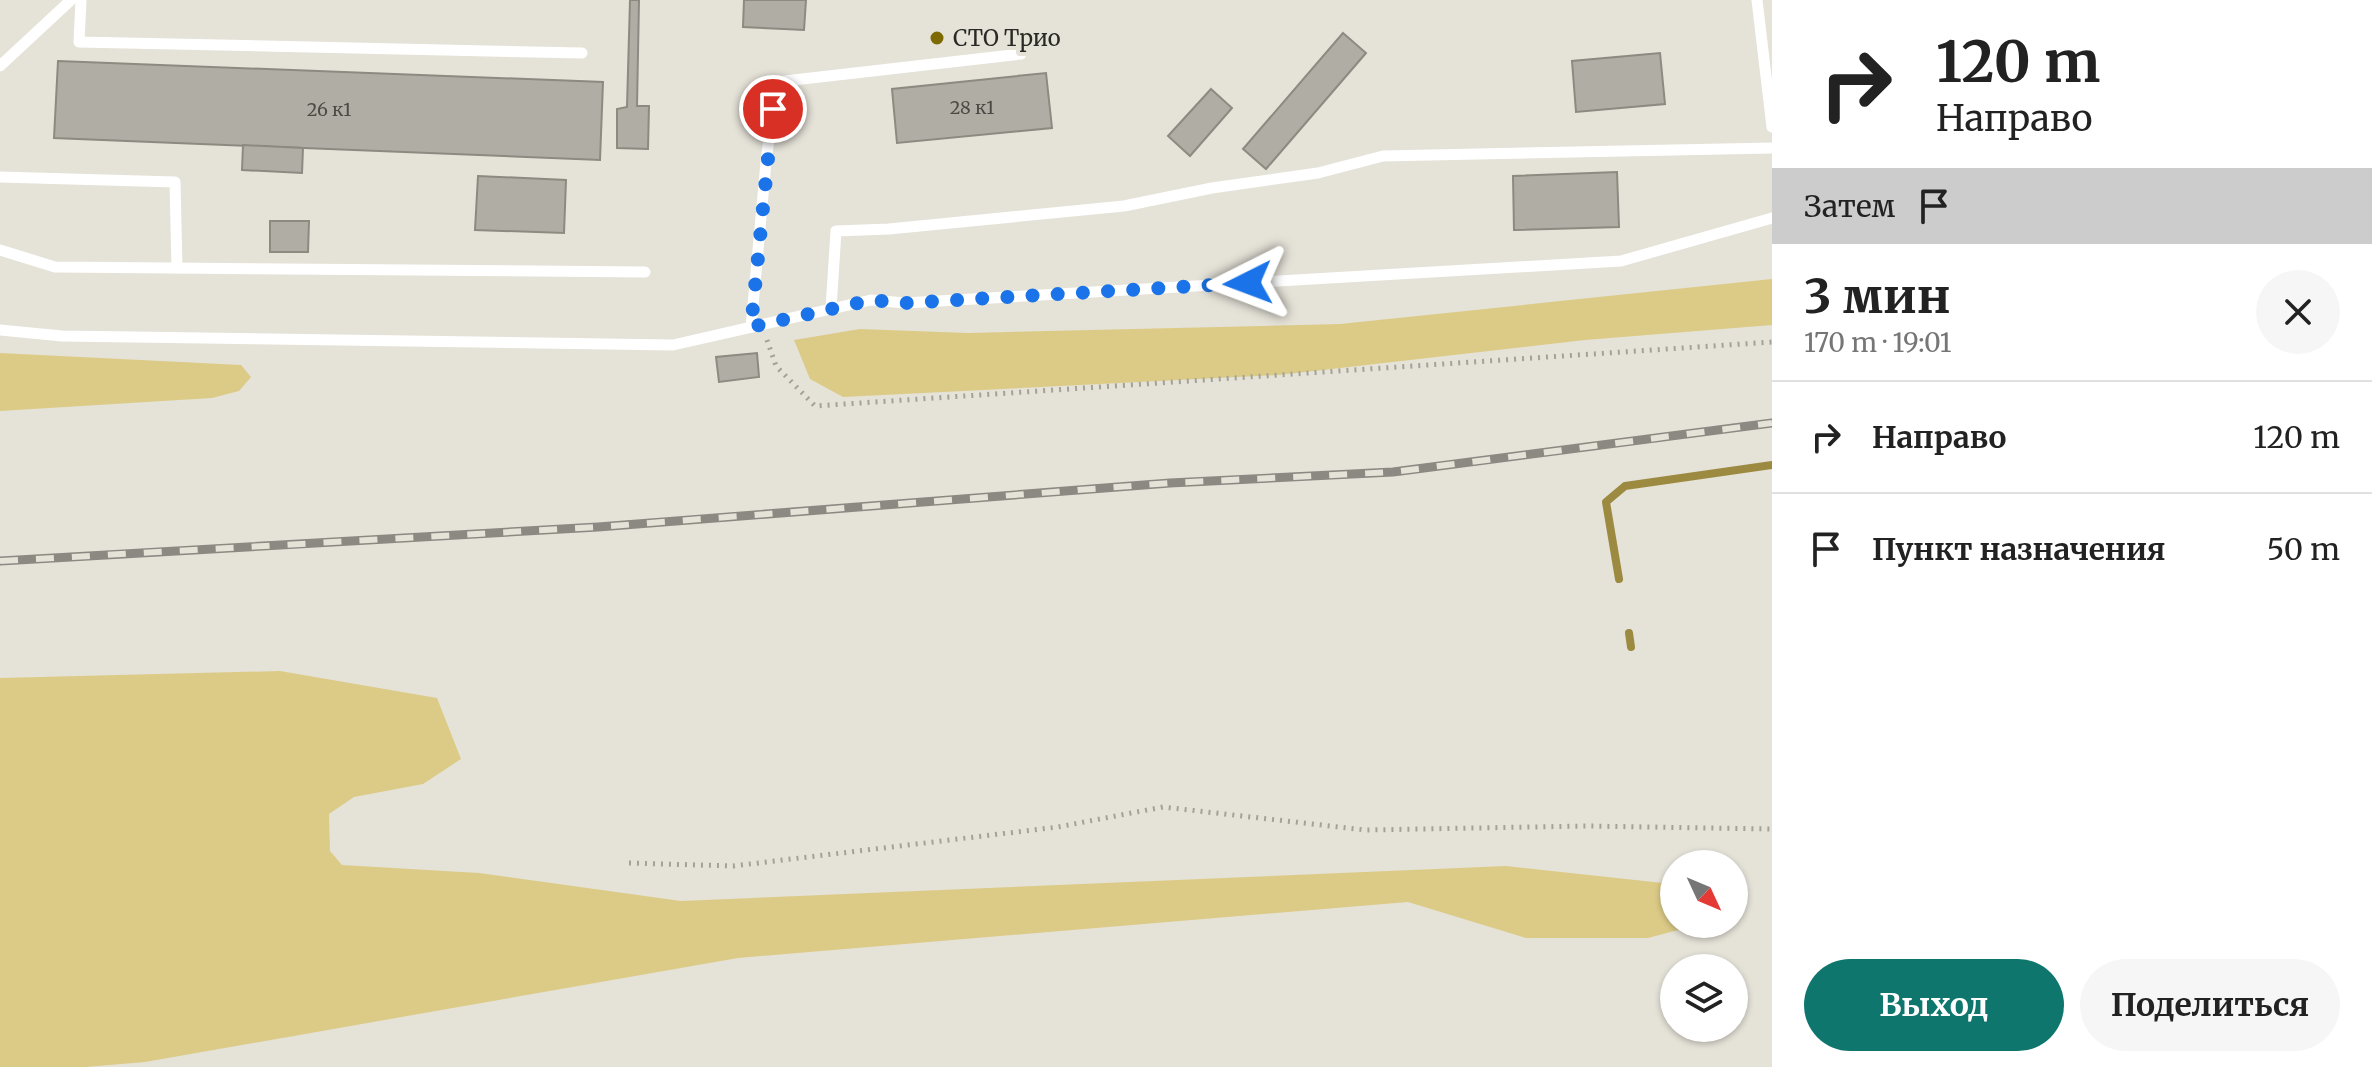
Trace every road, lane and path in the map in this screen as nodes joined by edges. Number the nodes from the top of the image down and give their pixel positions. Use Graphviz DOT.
graph roads {
  1 [pos="71,0"];
  2 [pos="81,0"];
  3 [pos="1757,0"];
  4 [pos="582,53"];
  5 [pos="1021,54"];
  6 [pos="0,66"];
  7 [pos="1772,127"];
  8 [pos="1772,148"];
  9 [pos="0,177"];
  10 [pos="1772,218"];
  11 [pos="0,250"];
  12 [pos="177,268"];
  13 [pos="645,272"];
  14 [pos="831,309"];
  15 [pos="757,326"];
  16 [pos="0,330"];
  17 [pos="1772,342"];
  18 [pos="1772,829"];
  19 [pos="629,863"];
  1 -- 6 [label="lane"];
  2 -- 4 [label="lane"];
  3 -- 7 [label="lane"];
  5 -- 15 [label="lane"];
  8 -- 14 [label="lane"];
  9 -- 12 [label="lane"];
  10 -- 14 [label="lane"];
  11 -- 12 [label="lane"];
  12 -- 13 [label="lane"];
  14 -- 15 [label="lane"];
  15 -- 16 [label="lane"];
  15 -- 17 [label="path"];
  18 -- 19 [label="path"];
}
